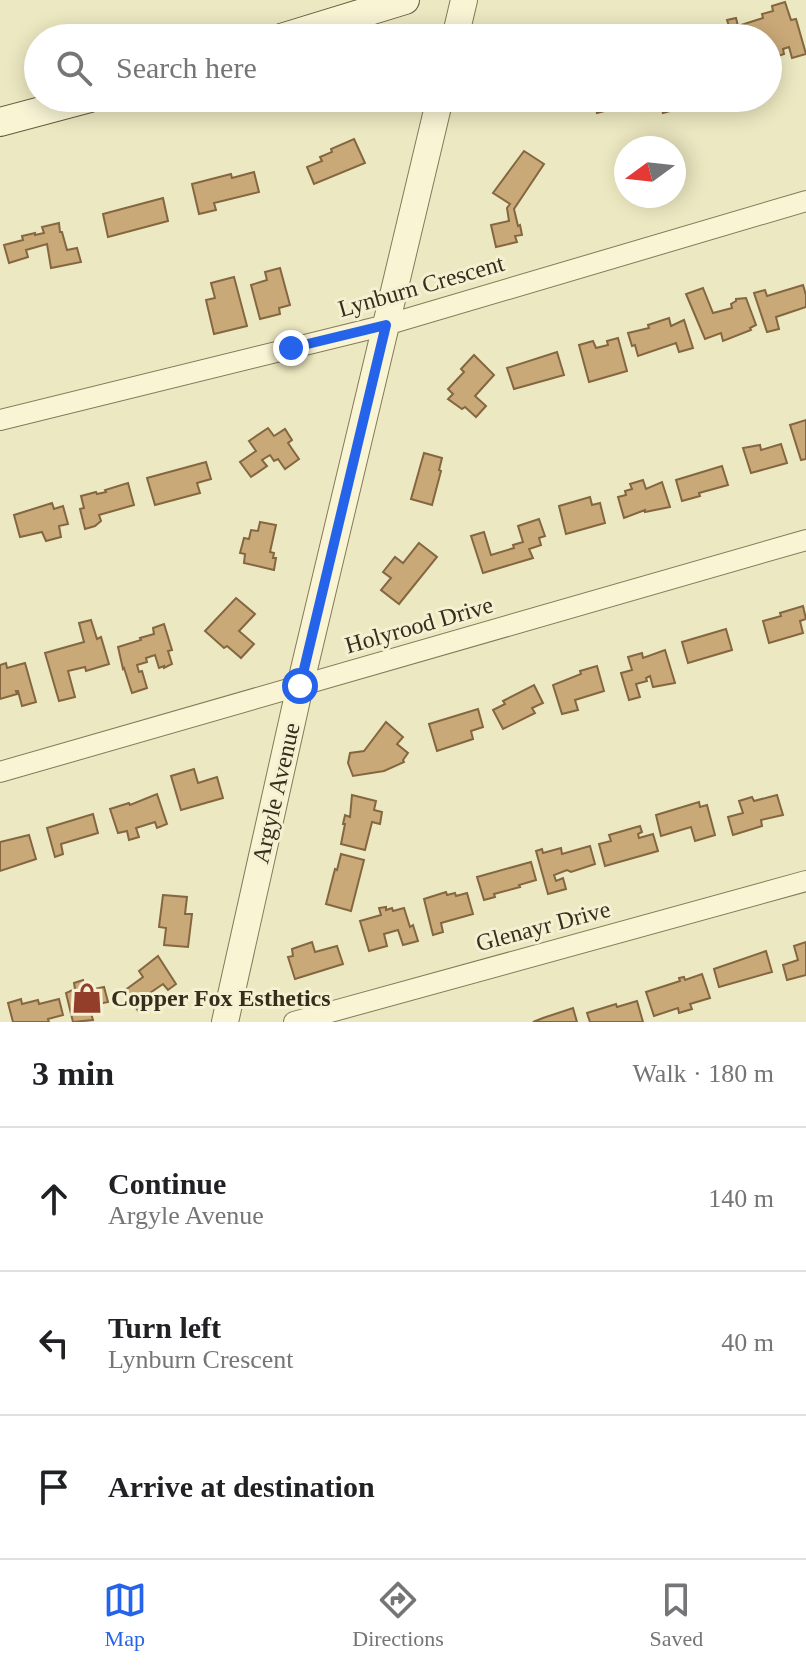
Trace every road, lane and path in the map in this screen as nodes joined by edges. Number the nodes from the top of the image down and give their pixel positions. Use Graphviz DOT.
graph roads {
  1 [pos="405,0"];
  2 [pos="464,0"];
  3 [pos="327,24"];
  4 [pos="458,24"];
  5 [pos="38,112"];
  6 [pos="437,112"];
  7 [pos="0,122"];
  8 [pos="806,201"];
  9 [pos="386,325"];
  10 [pos="0,420"];
  11 [pos="806,540"];
  12 [pos="300,686"];
  13 [pos="0,772"];
  14 [pos="806,881"];
  15 [pos="225,1022"];
  16 [pos="294,1022"];
  1 -- 3 [label="main road"];
  2 -- 4 [label="street"];
  5 -- 7 [label="main road"];
  6 -- 9 [label="street, Argyle Avenue"];
  8 -- 9 [label="street, Lynburn Crescent"];
  9 -- 10 [label="street, Lynburn Crescent"];
  9 -- 12 [label="street, Argyle Avenue"];
  11 -- 12 [label="street, Holyrood Drive"];
  12 -- 13 [label="street, Holyrood Drive"];
  12 -- 15 [label="street, Argyle Avenue"];
  14 -- 16 [label="street, Glenayr Drive"];
}
